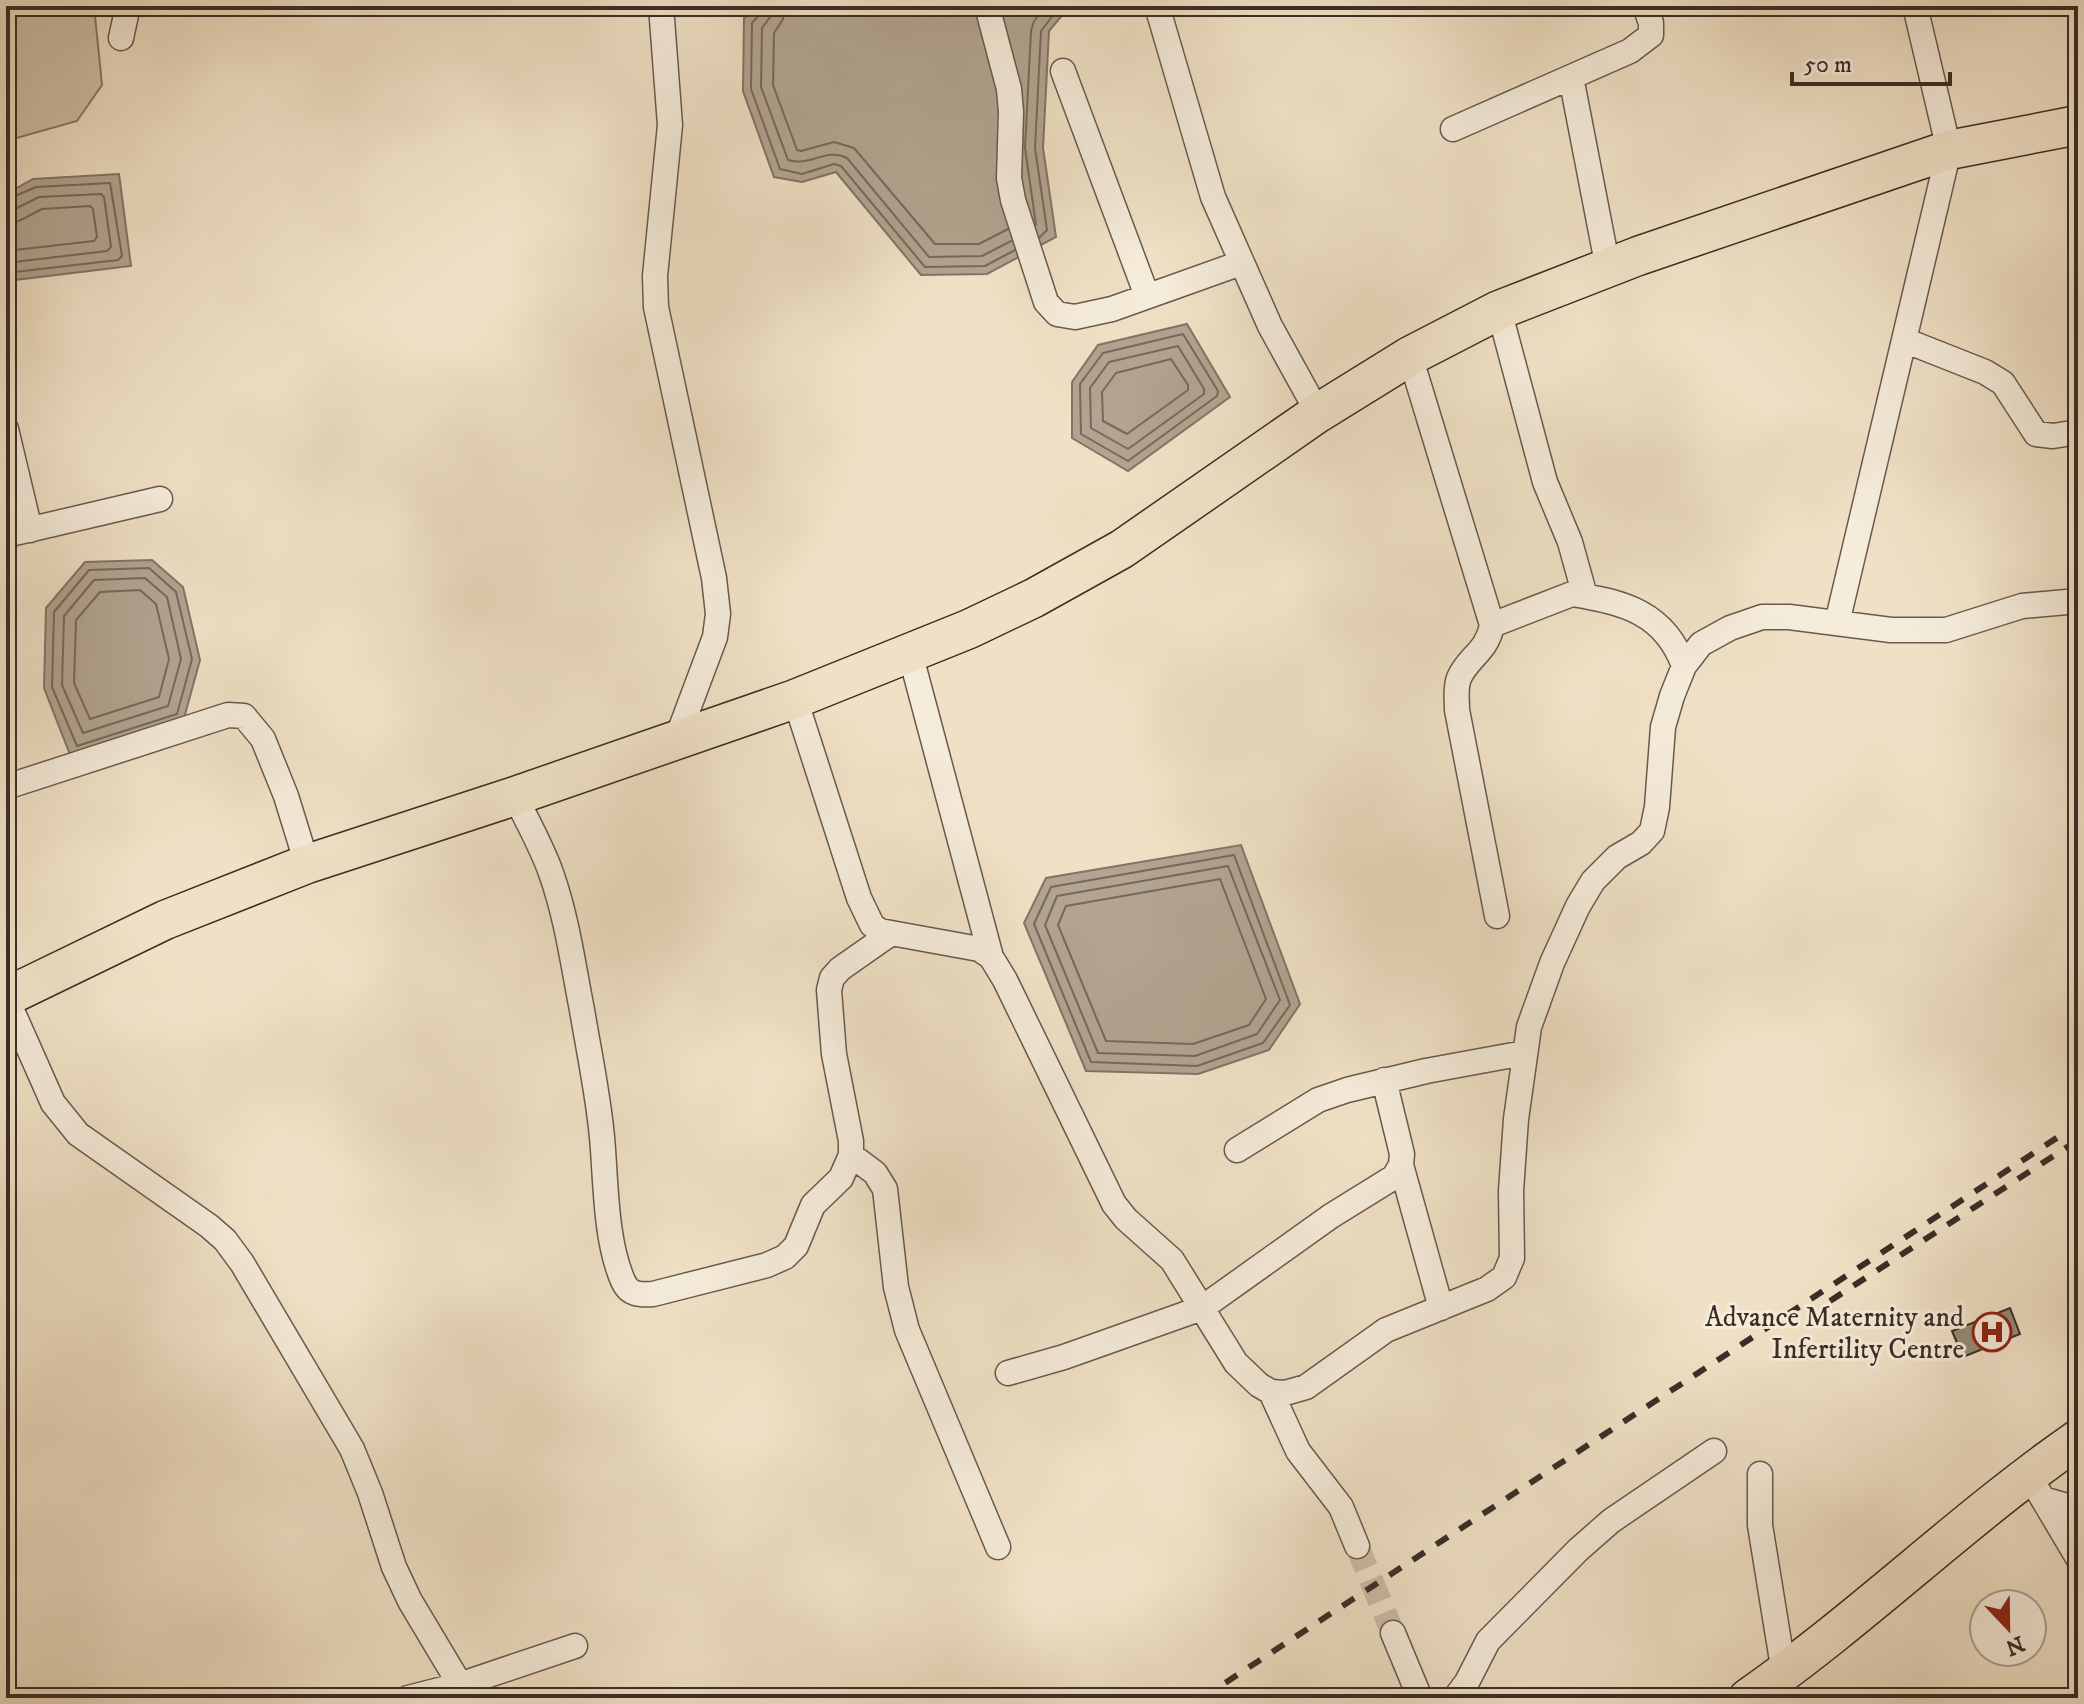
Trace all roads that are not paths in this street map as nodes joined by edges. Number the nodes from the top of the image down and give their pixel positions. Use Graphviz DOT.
graph roads {
  1 [pos="128,6"];
  2 [pos="661,6"];
  3 [pos="987,6"];
  4 [pos="1157,6"];
  5 [pos="1645,6"];
  6 [pos="1915,6"];
  7 [pos="121,38"];
  8 [pos="1063,71"];
  9 [pos="1571,77"];
  10 [pos="2078,125"];
  11 [pos="1453,129"];
  12 [pos="1949,150"];
  13 [pos="1241,263"];
  14 [pos="1608,268"];
  15 [pos="1147,296"];
  16 [pos="1499,310"];
  17 [pos="1904,340"];
  18 [pos="1410,356"];
  19 [pos="1318,413"];
  20 [pos="6,429"];
  21 [pos="2078,432"];
  22 [pos="160,499"];
  23 [pos="30,530"];
  24 [pos="6,535"];
  25 [pos="1585,596"];
  26 [pos="2078,601"];
  27 [pos="1837,623"];
  28 [pos="1492,625"];
  29 [pos="910,653"];
  30 [pos="1684,666"];
  31 [pos="795,699"];
  32 [pos="676,741"];
  33 [pos="6,787"];
  34 [pos="515,796"];
  35 [pos="307,864"];
  36 [pos="1497,916"];
  37 [pos="890,934"];
  38 [pos="991,957"];
  39 [pos="6,997"];
  40 [pos="1524,1053"];
  41 [pos="1384,1080"];
  42 [pos="1237,1150"];
  43 [pos="851,1155"];
  44 [pos="1401,1165"];
  45 [pos="1202,1308"];
  46 [pos="1441,1308"];
  47 [pos="1008,1373"];
  48 [pos="1271,1392"];
  49 [pos="2078,1439"];
  50 [pos="1714,1451"];
  51 [pos="1760,1474"];
  52 [pos="2037,1487"];
  53 [pos="2078,1509"];
  54 [pos="1357,1546"];
  55 [pos="998,1547"];
  56 [pos="2078,1558"];
  57 [pos="1393,1633"];
  58 [pos="575,1646"];
  59 [pos="1784,1673"];
  60 [pos="464,1691"];
  61 [pos="408,1698"];
  62 [pos="1420,1698"];
  63 [pos="1455,1698"];
  64 [pos="1748,1698"];
  1 -- 7 [label="street"];
  2 -- 32 [label="street"];
  3 -- 15 [label="street"];
  4 -- 13 [label="street"];
  5 -- 9 [label="street"];
  6 -- 12 [label="street"];
  8 -- 15 [label="street"];
  9 -- 11 [label="street"];
  9 -- 14 [label="street"];
  10 -- 12 [label="main road"];
  12 -- 14 [label="main road"];
  12 -- 17 [label="street"];
  13 -- 15 [label="street"];
  13 -- 19 [label="street"];
  14 -- 16 [label="main road"];
  16 -- 18 [label="main road"];
  16 -- 25 [label="street"];
  17 -- 21 [label="street"];
  17 -- 27 [label="street"];
  18 -- 19 [label="main road"];
  18 -- 28 [label="street"];
  19 -- 29 [label="main road"];
  20 -- 23 [label="street"];
  22 -- 23 [label="street"];
  23 -- 24 [label="street"];
  25 -- 28 [label="street"];
  25 -- 30 [label="street"];
  26 -- 27 [label="street"];
  27 -- 30 [label="street"];
  28 -- 36 [label="street"];
  29 -- 31 [label="main road"];
  29 -- 38 [label="street"];
  30 -- 40 [label="street"];
  31 -- 32 [label="main road"];
  31 -- 37 [label="street"];
  32 -- 34 [label="main road"];
  33 -- 35 [label="street"];
  34 -- 35 [label="main road"];
  34 -- 43 [label="street"];
  35 -- 39 [label="main road"];
  37 -- 38 [label="street"];
  37 -- 43 [label="street"];
  38 -- 45 [label="street"];
  39 -- 60 [label="street"];
  40 -- 41 [label="street"];
  40 -- 46 [label="street"];
  41 -- 42 [label="street"];
  41 -- 44 [label="street"];
  43 -- 55 [label="street"];
  44 -- 45 [label="street"];
  44 -- 46 [label="street"];
  45 -- 47 [label="street"];
  45 -- 48 [label="street"];
  46 -- 48 [label="street"];
  48 -- 54 [label="street"];
  49 -- 52 [label="main road"];
  50 -- 63 [label="street"];
  51 -- 59 [label="street"];
  52 -- 53 [label="street"];
  52 -- 56 [label="street"];
  52 -- 59 [label="main road"];
  57 -- 62 [label="street"];
  58 -- 60 [label="street"];
  59 -- 64 [label="main road"];
  60 -- 61 [label="street"];
}
